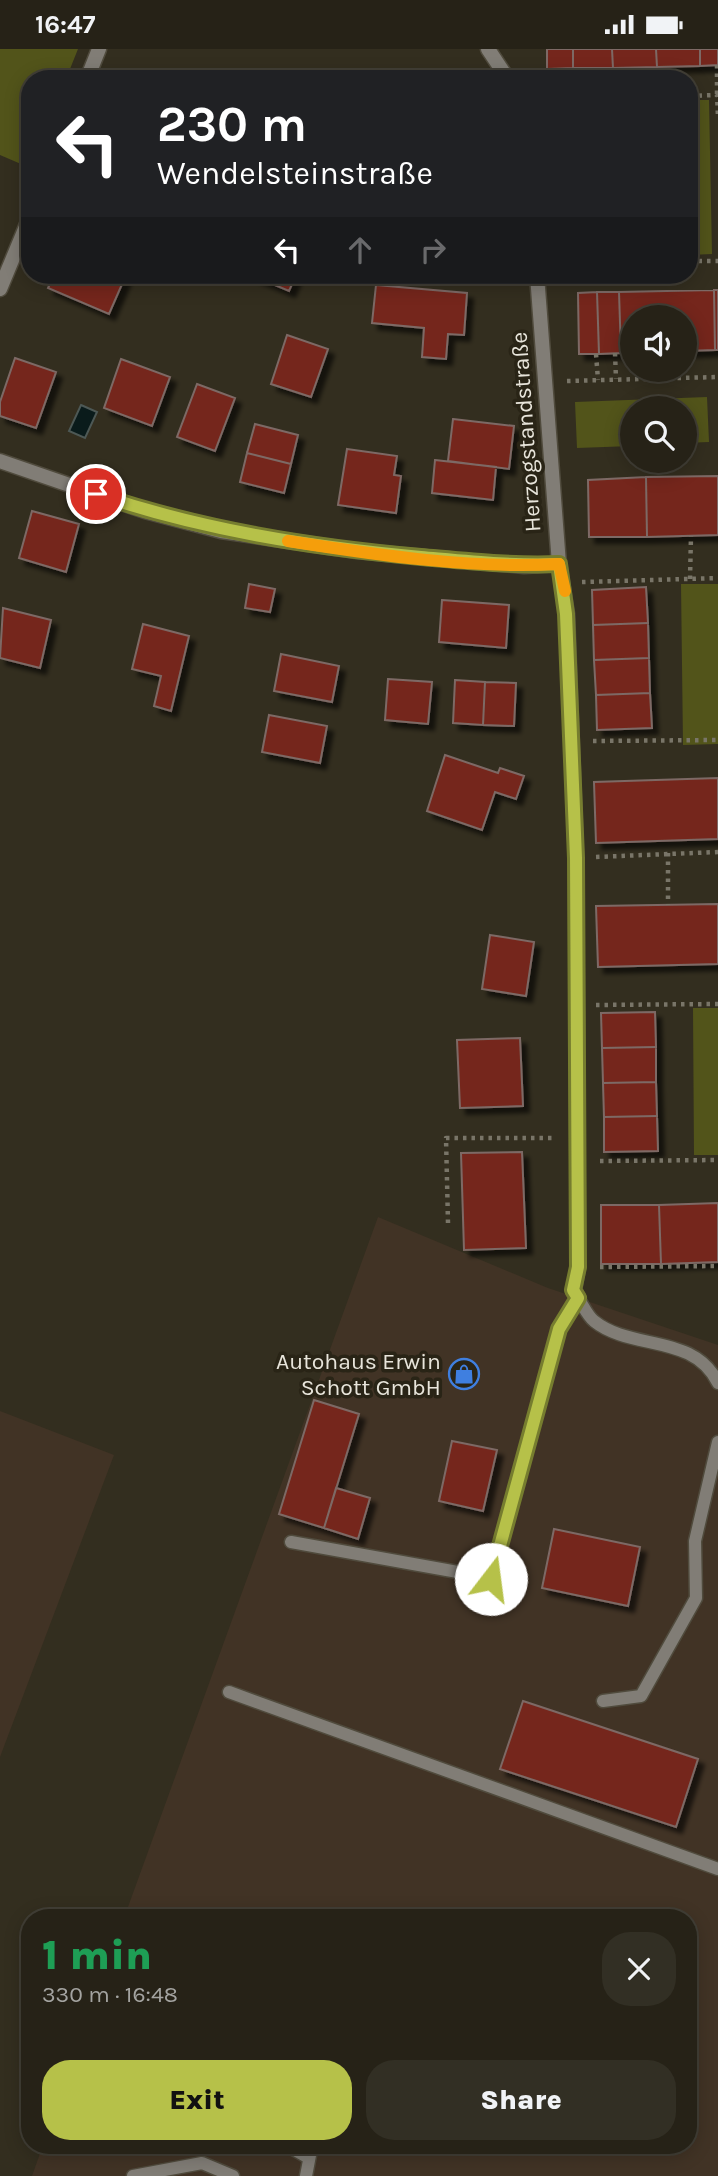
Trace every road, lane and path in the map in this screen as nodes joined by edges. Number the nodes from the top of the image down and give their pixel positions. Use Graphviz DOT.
graph roads {
  1 [pos="99,49"];
  2 [pos="488,49"];
  3 [pos="717,65"];
  4 [pos="91,70"];
  5 [pos="502,70"];
  6 [pos="698,96"];
  7 [pos="717,96"];
  8 [pos="718,117"];
  9 [pos="21,239"];
  10 [pos="698,261"];
  11 [pos="718,261"];
  12 [pos="538,284"];
  13 [pos="0,289"];
  14 [pos="615,353"];
  15 [pos="596,354"];
  16 [pos="697,377"];
  17 [pos="718,377"];
  18 [pos="616,379"];
  19 [pos="620,379"];
  20 [pos="598,380"];
  21 [pos="545,381"];
  22 [pos="0,461"];
  23 [pos="691,536"];
  24 [pos="559,564"];
  25 [pos="718,578"];
  26 [pos="690,579"];
  27 [pos="564,583"];
  28 [pos="596,740"];
  29 [pos="718,740"];
  30 [pos="718,852"];
  31 [pos="668,853"];
  32 [pos="576,858"];
  33 [pos="668,905"];
  34 [pos="718,1004"];
  35 [pos="602,1005"];
  36 [pos="554,1138"];
  37 [pos="718,1160"];
  38 [pos="606,1162"];
  39 [pos="448,1223"];
  40 [pos="718,1266"];
  41 [pos="578,1267"];
  42 [pos="578,1298"];
  43 [pos="718,1383"];
  44 [pos="718,1442"];
  45 [pos="291,1542"];
  46 [pos="229,1692"];
  47 [pos="603,1701"];
  48 [pos="718,1869"];
  49 [pos="310,2154"];
  50 [pos="133,2176"];
  51 [pos="233,2176"];
  52 [pos="306,2176"];
  1 -- 4 [label="street"];
  2 -- 5 [label="street"];
  3 -- 7 [label="path"];
  6 -- 7 [label="path"];
  7 -- 8 [label="path"];
  9 -- 13 [label="street"];
  10 -- 11 [label="path"];
  12 -- 21 [label="street, Herzogstandstraße"];
  14 -- 18 [label="path"];
  15 -- 20 [label="path"];
  16 -- 17 [label="path"];
  18 -- 19 [label="path"];
  18 -- 20 [label="path"];
  20 -- 21 [label="path"];
  21 -- 24 [label="street, Herzogstandstraße"];
  22 -- 24 [label="street"];
  23 -- 26 [label="path"];
  24 -- 27 [label="street, Herzogstandstraße"];
  25 -- 26 [label="path"];
  26 -- 27 [label="path"];
  27 -- 32 [label="street, Herzogstandstraße"];
  28 -- 29 [label="path"];
  30 -- 31 [label="path"];
  31 -- 32 [label="path"];
  31 -- 33 [label="path"];
  32 -- 41 [label="street, Herzogstandstraße"];
  34 -- 35 [label="path"];
  36 -- 39 [label="path"];
  37 -- 38 [label="path"];
  40 -- 41 [label="path"];
  41 -- 42 [label="street, Herzogstandstraße"];
  42 -- 43 [label="lane"];
  42 -- 45 [label="lane"];
  44 -- 47 [label="lane"];
  46 -- 48 [label="lane"];
  49 -- 52 [label="lane"];
  50 -- 51 [label="lane"];
}
